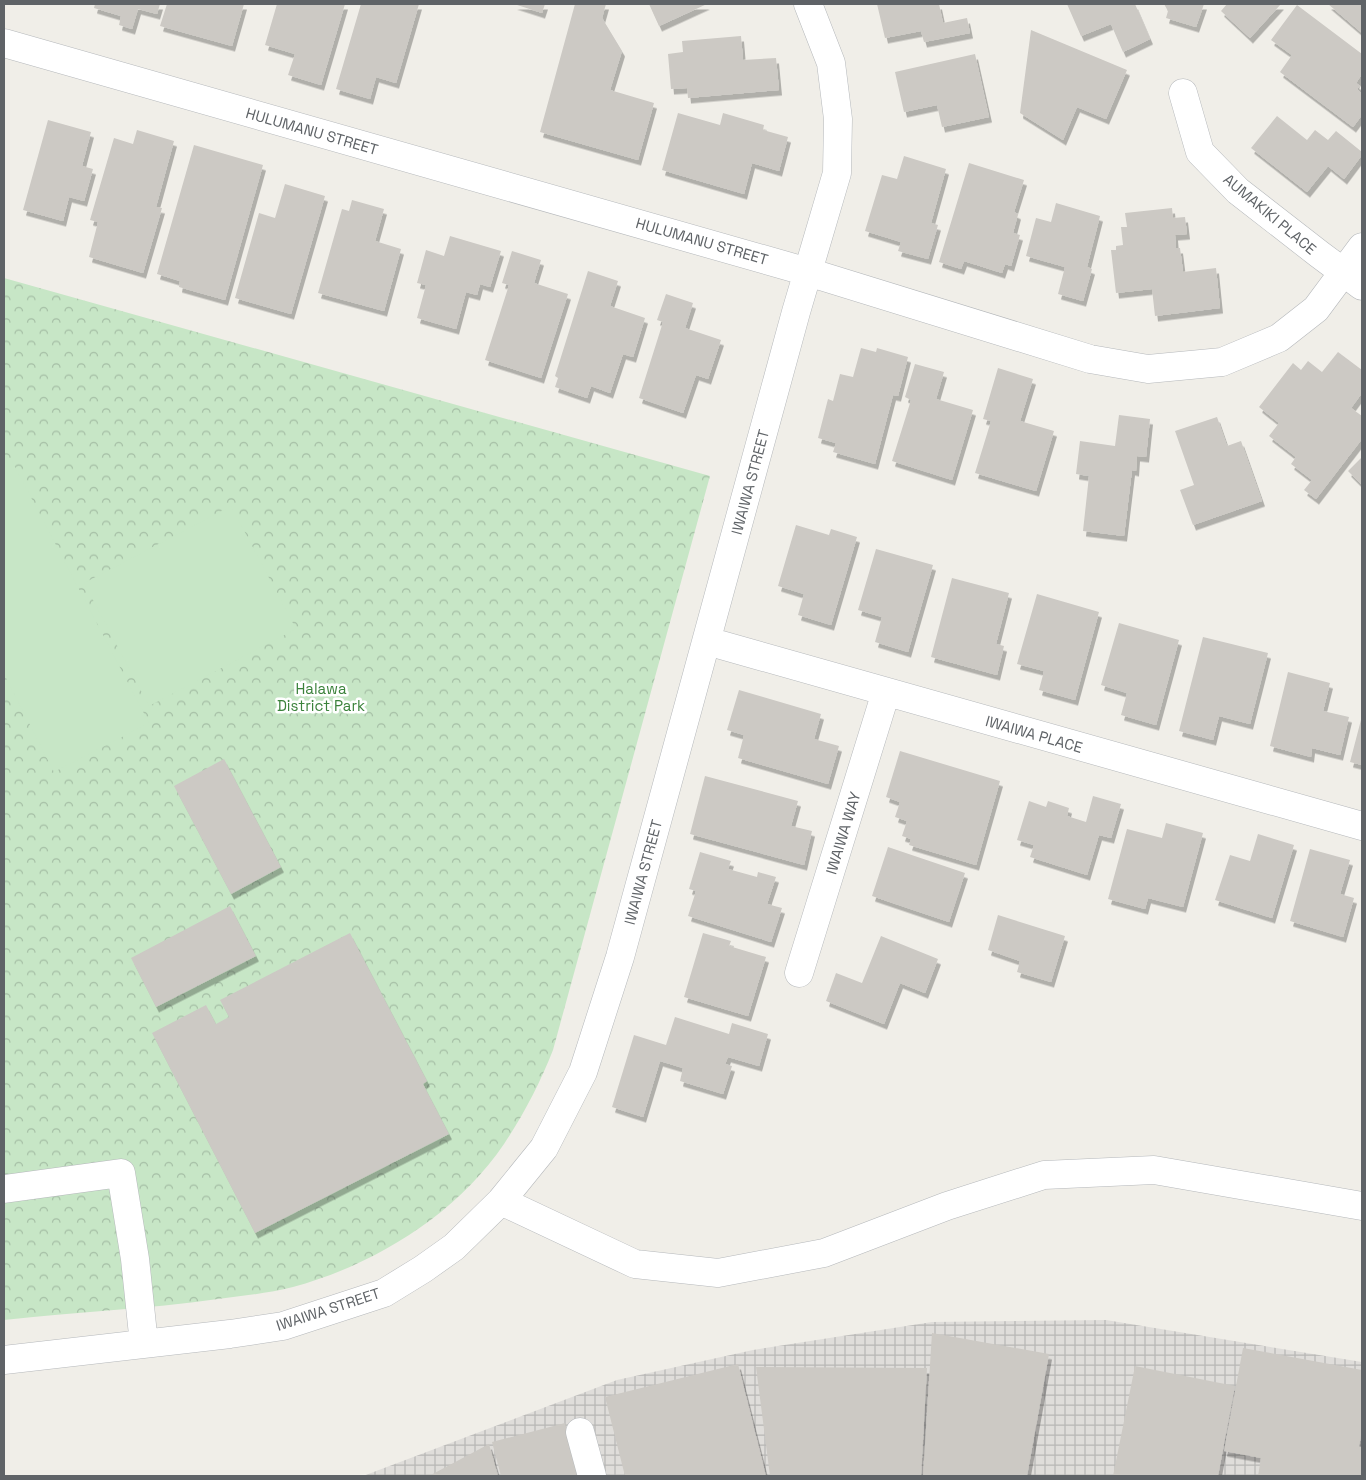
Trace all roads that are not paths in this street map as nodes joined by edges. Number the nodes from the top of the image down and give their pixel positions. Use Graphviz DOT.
graph roads {
  1 [pos="808,4"];
  2 [pos="4,43"];
  3 [pos="1184,93"];
  4 [pos="1362,247"];
  5 [pos="808,272"];
  6 [pos="1353,279"];
  7 [pos="707,641"];
  8 [pos="886,692"];
  9 [pos="1362,826"];
  10 [pos="799,973"];
  11 [pos="4,1188"];
  12 [pos="501,1201"];
  13 [pos="1362,1206"];
  14 [pos="144,1344"];
  15 [pos="4,1360"];
  16 [pos="580,1432"];
  17 [pos="592,1476"];
  1 -- 5 [label="street, IWAIWA STREET"];
  2 -- 5 [label="street, HULUMANU STREET"];
  3 -- 6 [label="street, AUMAKIKI PLACE"];
  4 -- 6 [label="street, HULUMANU STREET"];
  5 -- 6 [label="street, HULUMANU STREET"];
  5 -- 7 [label="street, IWAIWA STREET"];
  7 -- 8 [label="street, IWAIWA PLACE"];
  7 -- 12 [label="street, IWAIWA STREET"];
  8 -- 9 [label="street, IWAIWA PLACE"];
  8 -- 10 [label="street, IWAIWA WAY"];
  11 -- 14 [label="street"];
  12 -- 13 [label="street"];
  12 -- 14 [label="street, IWAIWA STREET"];
  14 -- 15 [label="street, IWAIWA STREET"];
  16 -- 17 [label="street"];
}
